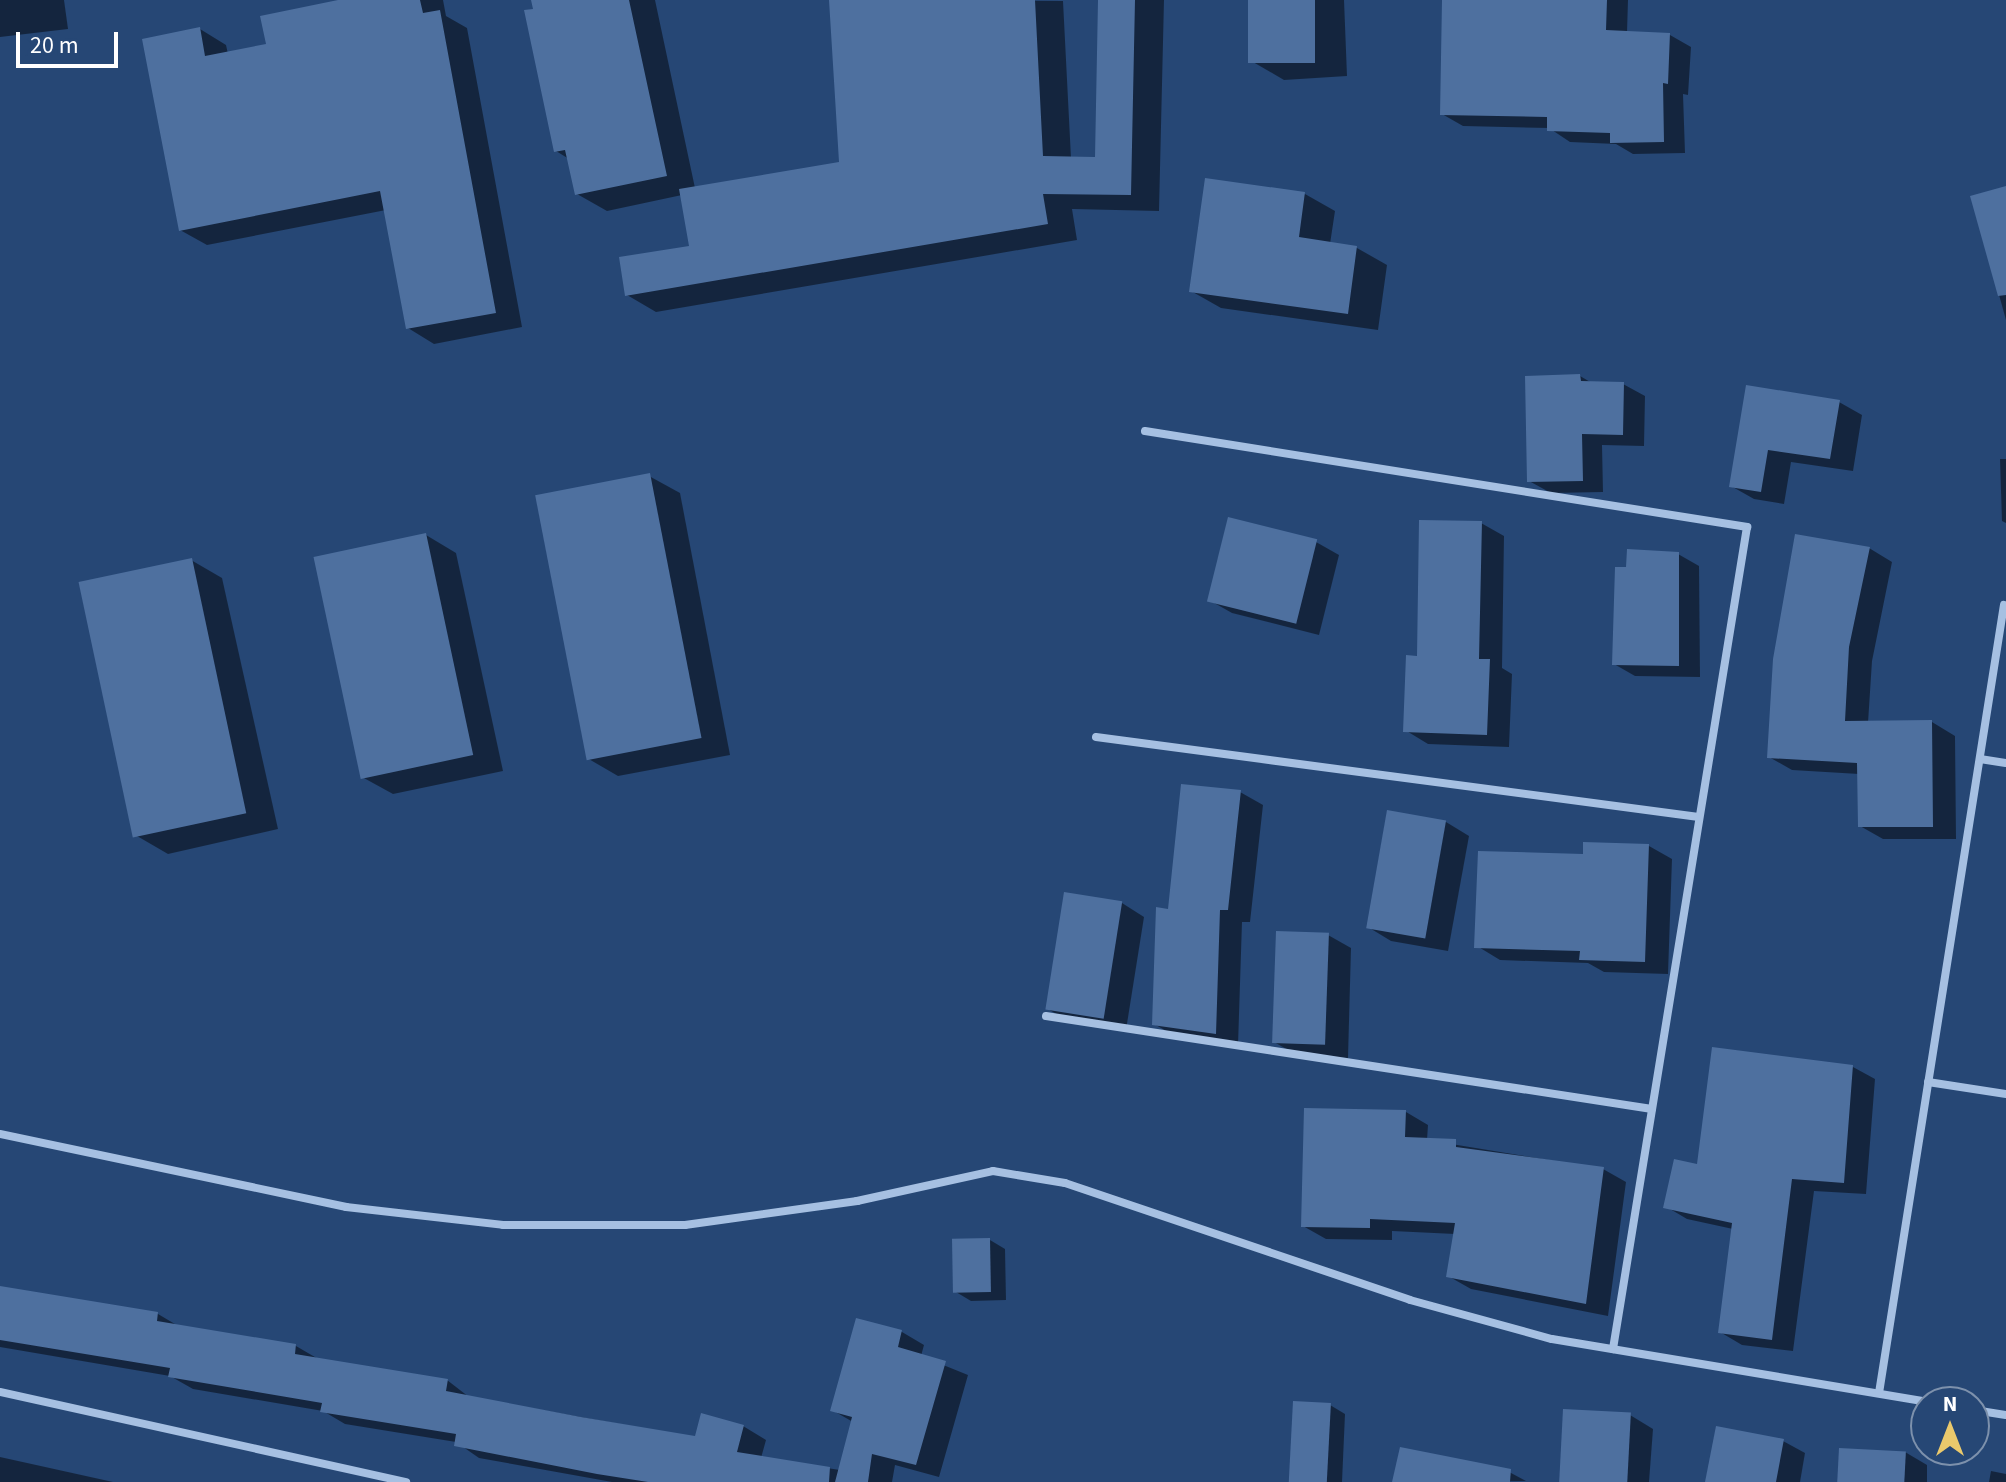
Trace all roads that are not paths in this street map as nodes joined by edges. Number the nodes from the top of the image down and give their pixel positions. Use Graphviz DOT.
graph roads {
  1 [pos="1145,431"];
  2 [pos="2004,605"];
  3 [pos="1096,737"];
  4 [pos="1980,759"];
  5 [pos="2006,763"];
  6 [pos="1699,817"];
  7 [pos="1046,1016"];
  8 [pos="1928,1082"];
  9 [pos="2006,1094"];
  10 [pos="1652,1109"];
  11 [pos="0,1134"];
  12 [pos="1613,1349"];
  13 [pos="0,1392"];
  14 [pos="1879,1393"];
  15 [pos="1910,1398"];
  16 [pos="406,1482"];
  1 -- 6 [label="street"];
  2 -- 4 [label="street"];
  3 -- 6 [label="street"];
  4 -- 5 [label="street"];
  4 -- 8 [label="street"];
  6 -- 10 [label="street"];
  7 -- 10 [label="street"];
  8 -- 9 [label="street"];
  8 -- 14 [label="street"];
  10 -- 12 [label="street"];
  11 -- 12 [label="street"];
  12 -- 14 [label="street"];
  13 -- 16 [label="street"];
  14 -- 15 [label="street"];
}
